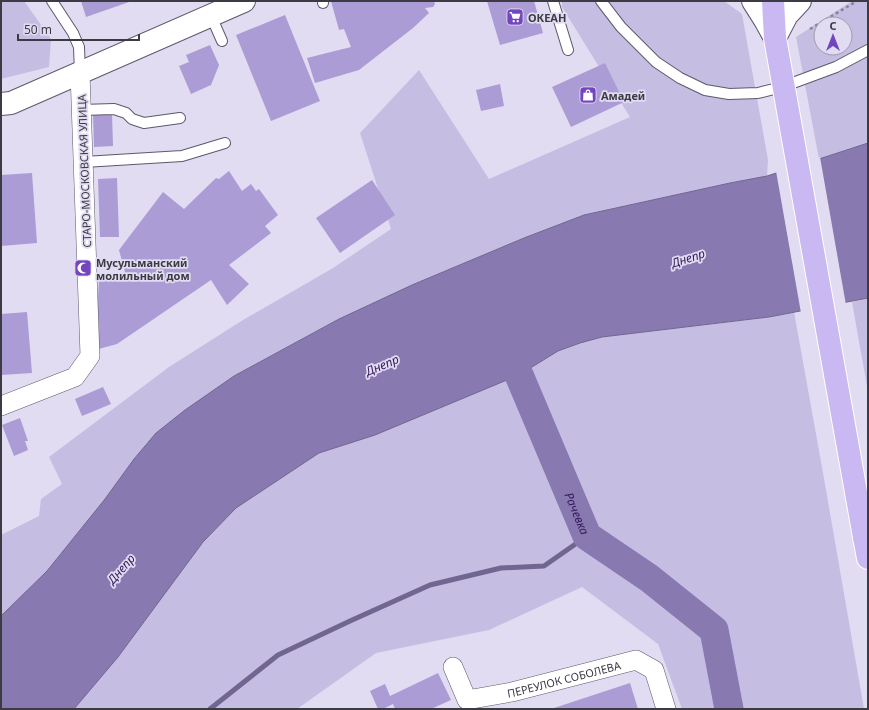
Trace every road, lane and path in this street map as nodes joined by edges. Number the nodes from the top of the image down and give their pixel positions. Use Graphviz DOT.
graph roads {
  1 [pos="52,1"];
  2 [pos="244,1"];
  3 [pos="553,1"];
  4 [pos="601,1"];
  5 [pos="753,1"];
  6 [pos="773,1"];
  7 [pos="800,1"];
  8 [pos="857,1"];
  9 [pos="211,16"];
  10 [pos="810,29"];
  11 [pos="775,38"];
  12 [pos="222,41"];
  13 [pos="568,50"];
  14 [pos="868,50"];
  15 [pos="80,73"];
  16 [pos="1,104"];
  17 [pos="81,110"];
  18 [pos="180,118"];
  19 [pos="225,143"];
  20 [pos="84,162"];
  21 [pos="1,406"];
  22 [pos="868,558"];
  23 [pos="453,667"];
  24 [pos="666,709"];
  1 -- 15 [label="lane"];
  2 -- 9 [label="street"];
  3 -- 13 [label="lane"];
  4 -- 14 [label="lane"];
  5 -- 11 [label="street"];
  6 -- 11 [label="main road"];
  7 -- 11 [label="street"];
  8 -- 10 [label="path"];
  9 -- 12 [label="lane"];
  9 -- 15 [label="street"];
  11 -- 22 [label="main road, bridge"];
  15 -- 16 [label="street"];
  15 -- 17 [label="street, СТАРО-МОСКОВСКАЯ УЛИЦА"];
  17 -- 18 [label="lane"];
  17 -- 20 [label="street, СТАРО-МОСКОВСКАЯ УЛИЦА"];
  19 -- 20 [label="lane"];
  20 -- 21 [label="street, СТАРО-МОСКОВСКАЯ УЛИЦА"];
  23 -- 24 [label="street, ПЕРЕУЛОК СОБОЛЕВА"];
}
